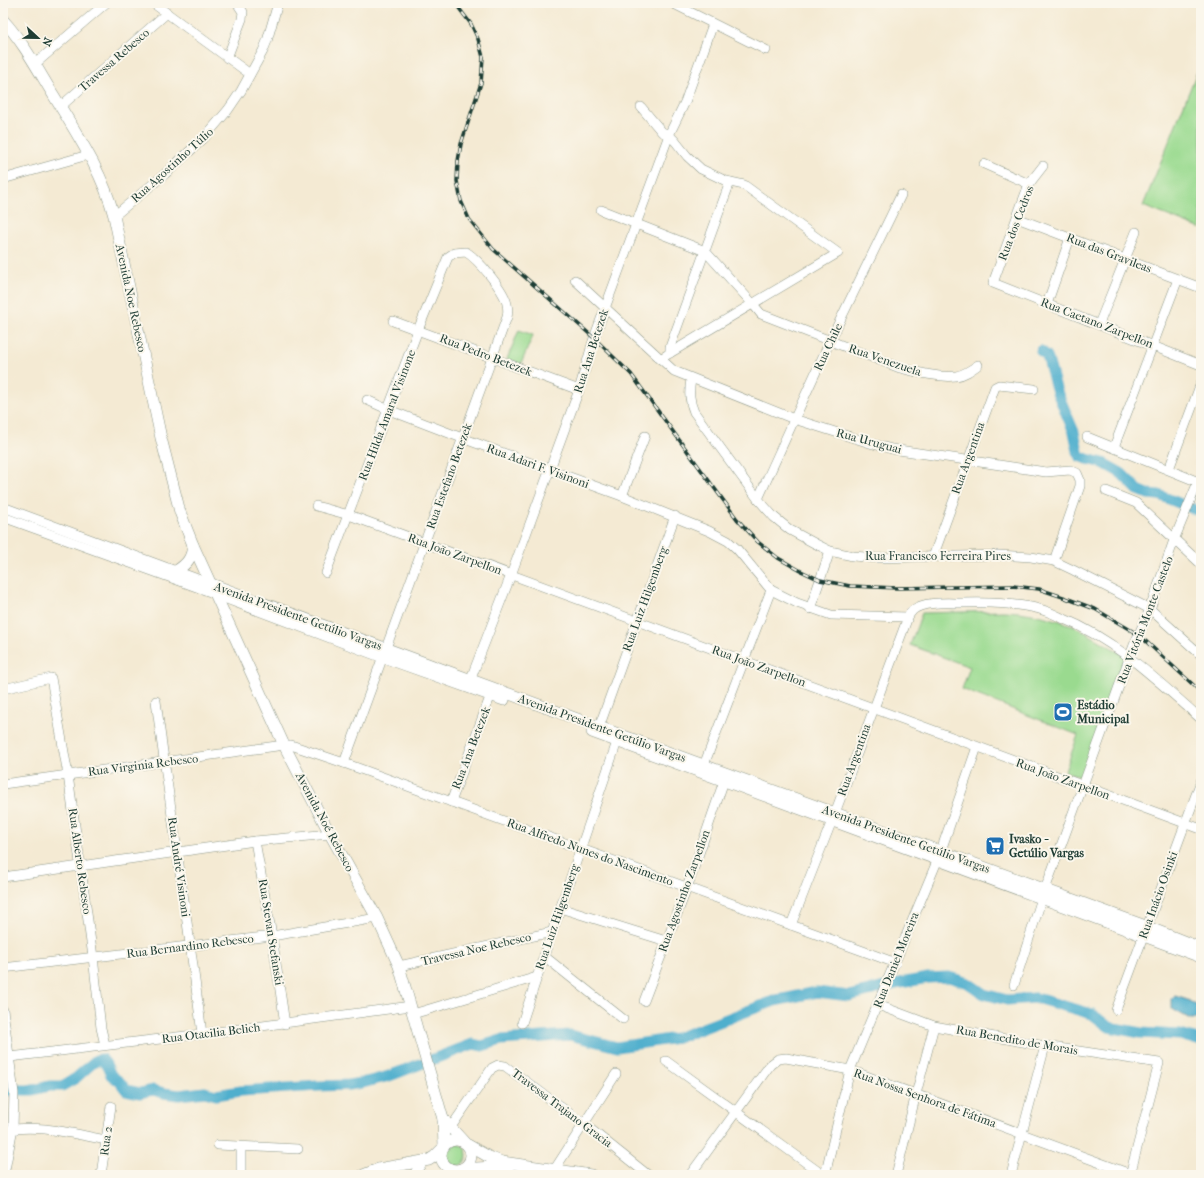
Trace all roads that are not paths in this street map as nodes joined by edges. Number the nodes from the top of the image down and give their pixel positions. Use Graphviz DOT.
graph roads {
  1 [pos="106,3"];
  2 [pos="153,3"];
  3 [pos="237,3"];
  4 [pos="278,3"];
  5 [pos="672,3"];
  6 [pos="167,13"];
  7 [pos="3,20"];
  8 [pos="713,24"];
  9 [pos="766,50"];
  10 [pos="227,58"];
  11 [pos="35,64"];
  12 [pos="250,74"];
  13 [pos="60,107"];
  14 [pos="642,107"];
  15 [pos="669,135"];
  16 [pos="88,155"];
  17 [pos="984,164"];
  18 [pos="1043,166"];
  19 [pos="3,179"];
  20 [pos="730,182"];
  21 [pos="1029,184"];
  22 [pos="901,196"];
  23 [pos="601,210"];
  24 [pos="114,216"];
  25 [pos="1017,218"];
  26 [pos="636,224"];
  27 [pos="1136,232"];
  28 [pos="1070,238"];
  29 [pos="704,251"];
  30 [pos="448,257"];
  31 [pos="1125,259"];
  32 [pos="1178,279"];
  33 [pos="575,280"];
  34 [pos="993,283"];
  35 [pos="1201,288"];
  36 [pos="752,303"];
  37 [pos="1047,304"];
  38 [pos="605,308"];
  39 [pos="393,321"];
  40 [pos="1099,324"];
  41 [pos="418,330"];
  42 [pos="830,341"];
  43 [pos="1154,346"];
  44 [pos="670,353"];
  45 [pos="492,357"];
  46 [pos="660,359"];
  47 [pos="978,365"];
  48 [pos="1201,365"];
  49 [pos="691,379"];
  50 [pos="1201,383"];
  51 [pos="1034,388"];
  52 [pos="579,390"];
  53 [pos="367,400"];
  54 [pos="388,410"];
  55 [pos="794,419"];
  56 [pos="644,436"];
  57 [pos="1087,437"];
  58 [pos="462,438"];
  59 [pos="1114,448"];
  60 [pos="967,460"];
  61 [pos="1169,469"];
  62 [pos="550,470"];
  63 [pos="1199,482"];
  64 [pos="1106,491"];
  65 [pos="622,496"];
  66 [pos="758,499"];
  67 [pos="316,506"];
  68 [pos="3,507"];
  69 [pos="349,515"];
  70 [pos="675,516"];
  71 [pos="3,517"];
  72 [pos="1174,540"];
  73 [pos="84,542"];
  74 [pos="425,543"];
  75 [pos="193,545"];
  76 [pos="830,551"];
  77 [pos="933,556"];
  78 [pos="1054,561"];
  79 [pos="1201,564"];
  80 [pos="176,570"];
  81 [pos="326,573"];
  82 [pos="511,575"];
  83 [pos="211,584"];
  84 [pos="771,590"];
  85 [pos="216,594"];
  86 [pos="810,609"];
  87 [pos="1150,609"];
  88 [pos="908,617"];
  89 [pos="637,621"];
  90 [pos="385,652"];
  91 [pos="1201,655"];
  92 [pos="1130,657"];
  93 [pos="743,660"];
  94 [pos="469,683"];
  95 [pos="3,689"];
  96 [pos="492,692"];
  97 [pos="156,701"];
  98 [pos="873,708"];
  99 [pos="1201,719"];
  100 [pos="598,731"];
  101 [pos="619,739"];
  102 [pos="284,745"];
  103 [pos="977,748"];
  104 [pos="164,763"];
  105 [pos="344,763"];
  106 [pos="704,765"];
  107 [pos="68,775"];
  108 [pos="725,777"];
  109 [pos="1201,781"];
  110 [pos="3,784"];
  111 [pos="1084,786"];
  112 [pos="451,802"];
  113 [pos="833,817"];
  114 [pos="1185,824"];
  115 [pos="1201,829"];
  116 [pos="330,834"];
  117 [pos="255,841"];
  118 [pos="581,849"];
  119 [pos="176,851"];
  120 [pos="939,855"];
  121 [pos="80,866"];
  122 [pos="3,877"];
  123 [pos="687,888"];
  124 [pos="1044,894"];
  125 [pos="560,908"];
  126 [pos="377,918"];
  127 [pos="791,925"];
  128 [pos="552,932"];
  129 [pos="1146,932"];
  130 [pos="272,936"];
  131 [pos="666,941"];
  132 [pos="191,946"];
  133 [pos="1201,948"];
  134 [pos="544,956"];
  135 [pos="93,957"];
  136 [pos="1201,957"];
  137 [pos="896,963"];
  138 [pos="399,966"];
  139 [pos="3,968"];
  140 [pos="536,977"];
  141 [pos="1014,985"];
  142 [pos="644,1001"];
  143 [pos="878,1006"];
  144 [pos="3,1010"];
  145 [pos="412,1010"];
  146 [pos="1116,1010"];
  147 [pos="623,1019"];
  148 [pos="522,1023"];
  149 [pos="285,1024"];
  150 [pos="934,1026"];
  151 [pos="202,1034"];
  152 [pos="105,1045"];
  153 [pos="1044,1046"];
  154 [pos="10,1057"];
  155 [pos="666,1061"];
  156 [pos="850,1070"];
  157 [pos="616,1074"];
  158 [pos="916,1094"];
  159 [pos="111,1106"];
  160 [pos="736,1113"];
  161 [pos="443,1119"];
  162 [pos="584,1124"];
  163 [pos="13,1128"];
  164 [pos="451,1128"];
  165 [pos="3,1131"];
  166 [pos="1021,1132"];
  167 [pos="106,1140"];
  168 [pos="466,1144"];
  169 [pos="218,1145"];
  170 [pos="241,1147"];
  171 [pos="298,1148"];
  172 [pos="442,1148"];
  173 [pos="402,1165"];
  174 [pos="524,1165"];
  175 [pos="421,1166"];
  176 [pos="447,1167"];
  177 [pos="461,1169"];
  178 [pos="553,1172"];
  179 [pos="4,1175"];
  180 [pos="101,1175"];
  181 [pos="241,1175"];
  182 [pos="363,1175"];
  183 [pos="413,1175"];
  184 [pos="591,1175"];
  185 [pos="648,1175"];
  186 [pos="690,1175"];
  187 [pos="824,1175"];
  188 [pos="896,1175"];
  189 [pos="1011,1175"];
  190 [pos="1131,1175"];
  1 -- 11 [label="street"];
  2 -- 6 [label="street"];
  3 -- 10 [label="street"];
  4 -- 12 [label="street, Rua Agostinho Túlio"];
  5 -- 8 [label="street"];
  6 -- 10 [label="street"];
  6 -- 13 [label="street, Travessa Rebesco"];
  7 -- 11 [label="main road, Avenida Noe Rebesco"];
  8 -- 9 [label="street"];
  8 -- 15 [label="street, Rua Ana Betezek"];
  10 -- 12 [label="street"];
  11 -- 13 [label="main road, Avenida Noe Rebesco"];
  12 -- 24 [label="street, Rua Agostinho Túlio"];
  13 -- 16 [label="main road, Avenida Noe Rebesco"];
  14 -- 15 [label="street"];
  15 -- 20 [label="street"];
  15 -- 26 [label="street, Rua Ana Betezek"];
  16 -- 19 [label="street"];
  16 -- 24 [label="main road, Avenida Noe Rebesco"];
  17 -- 21 [label="street"];
  18 -- 21 [label="street, Rua dos Cedros"];
  20 -- 29 [label="street"];
  20 -- 36 [label="street"];
  21 -- 25 [label="street, Rua dos Cedros"];
  22 -- 42 [label="street, Rua Chile"];
  23 -- 26 [label="street"];
  24 -- 75 [label="main road, Avenida Noe Rebesco"];
  25 -- 28 [label="street, Rua das Gravileas"];
  25 -- 34 [label="street, Rua dos Cedros"];
  26 -- 29 [label="street"];
  26 -- 38 [label="street, Rua Ana Betezek"];
  27 -- 31 [label="street"];
  28 -- 31 [label="street, Rua das Gravileas"];
  28 -- 37 [label="street"];
  29 -- 36 [label="street, Rua Venezuela"];
  29 -- 44 [label="street"];
  30 -- 41 [label="street, Rua Hilda Amaral Visinone"];
  30 -- 45 [label="street, Rua Estefano Betezek"];
  31 -- 32 [label="street, Rua das Gravileas"];
  31 -- 40 [label="street"];
  32 -- 35 [label="street, Rua das Gravileas"];
  32 -- 43 [label="street"];
  33 -- 38 [label="street, Rua Uruguai"];
  34 -- 37 [label="street, Rua Caetano Zarpellon"];
  36 -- 42 [label="street, Rua Venezuela"];
  36 -- 44 [label="street"];
  37 -- 40 [label="street, Rua Caetano Zarpellon"];
  38 -- 46 [label="street, Rua Uruguai"];
  38 -- 52 [label="street, Rua Ana Betezek"];
  39 -- 41 [label="street, Rua Pedro Betezek"];
  40 -- 43 [label="street, Rua Caetano Zarpellon"];
  41 -- 45 [label="street, Rua Pedro Betezek"];
  41 -- 54 [label="street, Rua Hilda Amaral Visinone"];
  42 -- 47 [label="street, Rua Venezuela"];
  42 -- 55 [label="street, Rua Chile"];
  43 -- 48 [label="street, Rua Caetano Zarpellon"];
  43 -- 59 [label="street"];
  44 -- 46 [label="street"];
  45 -- 52 [label="street, Rua Pedro Betezek"];
  45 -- 58 [label="street, Rua Estefano Betezek"];
  46 -- 49 [label="street, Rua Uruguai"];
  49 -- 55 [label="street, Rua Uruguai"];
  49 -- 66 [label="street, Rua Francisco Ferreira Pires"];
  50 -- 61 [label="street"];
  51 -- 60 [label="street, Rua Argentina"];
  52 -- 62 [label="street, Rua Ana Betezek"];
  53 -- 54 [label="street, Rua Adari F. Visinoni"];
  54 -- 58 [label="street, Rua Adari F. Visinoni"];
  54 -- 69 [label="street, Rua Hilda Amaral Visinone"];
  55 -- 60 [label="street, Rua Uruguai"];
  55 -- 66 [label="street, Rua Chile"];
  56 -- 65 [label="street"];
  57 -- 59 [label="street"];
  58 -- 62 [label="street, Rua Adari F. Visinoni"];
  58 -- 74 [label="street, Rua Estefano Betezek"];
  59 -- 61 [label="street"];
  60 -- 77 [label="street, Rua Argentina"];
  60 -- 78 [label="street, Rua Uruguai"];
  61 -- 63 [label="street"];
  62 -- 65 [label="street, Rua Adari F. Visinoni"];
  62 -- 82 [label="street, Rua Ana Betezek"];
  63 -- 72 [label="street, Rua Vitória Monte Castelo"];
  64 -- 72 [label="street"];
  65 -- 70 [label="street, Rua Adari F. Visinoni"];
  66 -- 76 [label="street, Rua Francisco Ferreira Pires"];
  67 -- 69 [label="street, Rua João Zarpellon"];
  68 -- 73 [label="street, Avenida Presidente Getúlio Vargas"];
  69 -- 74 [label="street, Rua João Zarpellon"];
  69 -- 81 [label="street, Rua Hilda Amaral Visinone"];
  70 -- 84 [label="street, Rua Adari F. Visinoni"];
  70 -- 89 [label="street, Rua Luiz Hilgemberg"];
  71 -- 73 [label="street, Avenida Presidente Getúlio Vargas"];
  72 -- 79 [label="street"];
  72 -- 87 [label="street, Rua Vitória Monte Castelo"];
  73 -- 80 [label="street, Avenida Presidente Getúlio Vargas"];
  73 -- 85 [label="street, Avenida Presidente Getúlio Vargas"];
  74 -- 82 [label="street, Rua João Zarpellon"];
  74 -- 90 [label="street, Rua Estefano Betezek"];
  75 -- 80 [label="main road"];
  75 -- 83 [label="main road, Avenida Noe Rebesco"];
  76 -- 77 [label="street, Rua Francisco Ferreira Pires"];
  76 -- 86 [label="street"];
  77 -- 78 [label="street, Rua Francisco Ferreira Pires"];
  78 -- 87 [label="street, Rua Francisco Ferreira Pires"];
  80 -- 83 [label="street, Avenida Presidente Getúlio Vargas"];
  82 -- 89 [label="street, Rua João Zarpellon"];
  82 -- 94 [label="street, Rua Ana Betezek"];
  83 -- 85 [label="main road, Avenida Noe Rebesco"];
  83 -- 90 [label="main road, Avenida Presidente Getúlio Vargas"];
  84 -- 86 [label="street"];
  84 -- 93 [label="street"];
  85 -- 90 [label="main road, Avenida Presidente Getúlio Vargas"];
  85 -- 102 [label="main road, Avenida Noé Rebesco"];
  86 -- 88 [label="street"];
  87 -- 91 [label="street, Rua Francisco Ferreira Pires"];
  87 -- 92 [label="street, Rua Vitória Monte Castelo"];
  88 -- 92 [label="street"];
  88 -- 98 [label="street, Rua Argentina"];
  89 -- 93 [label="street, Rua João Zarpellon"];
  89 -- 100 [label="street, Rua Luiz Hilgemberg"];
  90 -- 94 [label="main road, Avenida Presidente Getúlio Vargas"];
  90 -- 105 [label="street, Rua Estefano Betezek"];
  92 -- 99 [label="street"];
  92 -- 111 [label="street, Rua Vitória Monte Castelo"];
  93 -- 98 [label="street, Rua João Zarpellon"];
  93 -- 106 [label="street"];
  94 -- 96 [label="main road, Avenida Presidente Getúlio Vargas"];
  95 -- 107 [label="street, Rua Alberto Rebesco"];
  96 -- 100 [label="main road, Avenida Presidente Getúlio Vargas"];
  96 -- 112 [label="street, Rua Ana Betezek"];
  97 -- 104 [label="street, Rua André Visinoni"];
  98 -- 103 [label="street, Rua João Zarpellon"];
  98 -- 113 [label="street, Rua Argentina"];
  100 -- 101 [label="main road, Avenida Presidente Getúlio Vargas"];
  101 -- 106 [label="main road, Avenida Presidente Getúlio Vargas"];
  101 -- 108 [label="main road, Avenida Presidente Getúlio Vargas"];
  101 -- 118 [label="street, Rua Luiz Hilgemberg"];
  102 -- 104 [label="street, Rua Virginia Rebesco"];
  102 -- 105 [label="street, Rua Alfredo Nunes do Nascimento"];
  102 -- 116 [label="main road, Avenida Noé Rebesco"];
  103 -- 111 [label="street, Rua João Zarpellon"];
  103 -- 120 [label="street, Rua Daniel Moreira"];
  104 -- 107 [label="street, Rua Virginia Rebesco"];
  104 -- 119 [label="street, Rua André Visinoni"];
  105 -- 112 [label="street, Rua Alfredo Nunes do Nascimento"];
  106 -- 108 [label="main road, Avenida Presidente Getúlio Vargas"];
  107 -- 110 [label="street, Rua Virginia Rebesco"];
  107 -- 121 [label="street, Rua Alberto Rebesco"];
  108 -- 113 [label="main road, Avenida Presidente Getúlio Vargas"];
  108 -- 123 [label="street, Rua Agostinho Zarpellon"];
  109 -- 114 [label="street, Rua Inácio Osinki"];
  111 -- 114 [label="street, Rua João Zarpellon"];
  111 -- 124 [label="street, Rua Vitória Monte Castelo"];
  112 -- 118 [label="street, Rua Alfredo Nunes do Nascimento"];
  113 -- 120 [label="main road, Avenida Presidente Getúlio Vargas"];
  113 -- 127 [label="street, Rua Argentina"];
  114 -- 115 [label="street, Rua João Zarpellon"];
  114 -- 129 [label="street, Rua Inácio Osinki"];
  116 -- 117 [label="street"];
  116 -- 126 [label="main road, Avenida Noé Rebesco"];
  117 -- 119 [label="street"];
  117 -- 130 [label="street, Rua Stevan Stefanski"];
  118 -- 123 [label="street, Rua Alfredo Nunes do Nascimento"];
  118 -- 125 [label="street, Rua Luiz Hilgemberg"];
  119 -- 121 [label="street"];
  119 -- 132 [label="street, Rua André Visinoni"];
  120 -- 124 [label="main road, Avenida Presidente Getúlio Vargas"];
  120 -- 137 [label="street, Rua Daniel Moreira"];
  121 -- 122 [label="street"];
  121 -- 135 [label="street, Rua Alberto Rebesco"];
  123 -- 127 [label="street, Rua Alfredo Nunes do Nascimento"];
  123 -- 131 [label="street, Rua Agostinho Zarpellon"];
  124 -- 129 [label="main road, Avenida Presidente Getúlio Vargas"];
  124 -- 141 [label="street, Rua Vitória Monte Castelo"];
  125 -- 128 [label="street, Rua Luiz Hilgemberg"];
  125 -- 131 [label="street"];
  126 -- 130 [label="street, Rua Bernardino Rebesco"];
  126 -- 138 [label="main road, Avenida Noé Rebesco"];
  127 -- 137 [label="street, Rua Alfredo Nunes do Nascimento"];
  128 -- 134 [label="street, Rua Luiz Hilgemberg"];
  128 -- 138 [label="street, Travessa Noe Rebesco"];
  129 -- 133 [label="main road, Avenida Presidente Getúlio Vargas"];
  129 -- 136 [label="main road, Avenida Presidente Getúlio Vargas"];
  129 -- 146 [label="street, Rua Inácio Osinki"];
  130 -- 132 [label="street, Rua Bernardino Rebesco"];
  130 -- 149 [label="street, Rua Stevan Stefanski"];
  131 -- 142 [label="street, Rua Agostinho Zarpellon"];
  132 -- 135 [label="street, Rua Bernardino Rebesco"];
  132 -- 151 [label="street, Rua André Visinoni"];
  134 -- 140 [label="street, Rua Luiz Hilgemberg"];
  134 -- 147 [label="street"];
  135 -- 139 [label="street, Rua Bernardino Rebesco"];
  135 -- 152 [label="street, Rua Alberto Rebesco"];
  137 -- 143 [label="street, Rua Daniel Moreira"];
  138 -- 145 [label="main road, Avenida Noé Rebesco"];
  140 -- 145 [label="street, Rua Otacilia Belich"];
  140 -- 148 [label="street, Rua Luiz Hilgemberg"];
  143 -- 150 [label="street, Rua Benedito de Morais"];
  143 -- 156 [label="street, Rua Daniel Moreira"];
  144 -- 154 [label="street"];
  145 -- 149 [label="street, Rua Otacilia Belich"];
  145 -- 161 [label="main road, Avenida Noé Rebesco"];
  149 -- 151 [label="street, Rua Otacilia Belich"];
  150 -- 153 [label="street, Rua Benedito de Morais"];
  150 -- 158 [label="street"];
  151 -- 152 [label="street, Rua Otacilia Belich"];
  152 -- 154 [label="street, Rua Otacilia Belich"];
  153 -- 166 [label="street"];
  153 -- 190 [label="street, Rua Benedito de Morais"];
  154 -- 163 [label="street"];
  155 -- 160 [label="street"];
  156 -- 158 [label="street, Rua Nossa Senhora de Fátima"];
  156 -- 160 [label="street, Rua Nossa Senhora de Fátima"];
  156 -- 187 [label="street, Rua Daniel Moreira"];
  157 -- 162 [label="street"];
  158 -- 166 [label="street, Rua Nossa Senhora de Fátima"];
  158 -- 188 [label="street"];
  159 -- 167 [label="street, Rua 2"];
  160 -- 186 [label="street"];
  160 -- 187 [label="street"];
  161 -- 164 [label="main road"];
  161 -- 172 [label="main road"];
  162 -- 164 [label="street, Travessa Trajano Gracia"];
  162 -- 178 [label="street"];
  162 -- 185 [label="street, Travessa Trajano Gracia"];
  163 -- 165 [label="street"];
  163 -- 167 [label="street"];
  163 -- 179 [label="street"];
  164 -- 168 [label="main road"];
  166 -- 189 [label="street"];
  166 -- 190 [label="street, Rua Nossa Senhora de Fátima"];
  167 -- 180 [label="street, Rua 2"];
  168 -- 172 [label="main road"];
  168 -- 174 [label="main road"];
  168 -- 177 [label="main road"];
  169 -- 170 [label="street"];
  170 -- 171 [label="street"];
  170 -- 181 [label="street"];
  172 -- 173 [label="main road"];
  172 -- 176 [label="main road"];
  173 -- 175 [label="main road"];
  173 -- 182 [label="main road"];
  174 -- 177 [label="main road"];
  174 -- 178 [label="main road"];
  175 -- 176 [label="main road"];
  175 -- 183 [label="street"];
  176 -- 177 [label="main road"];
  178 -- 184 [label="main road"];
}
